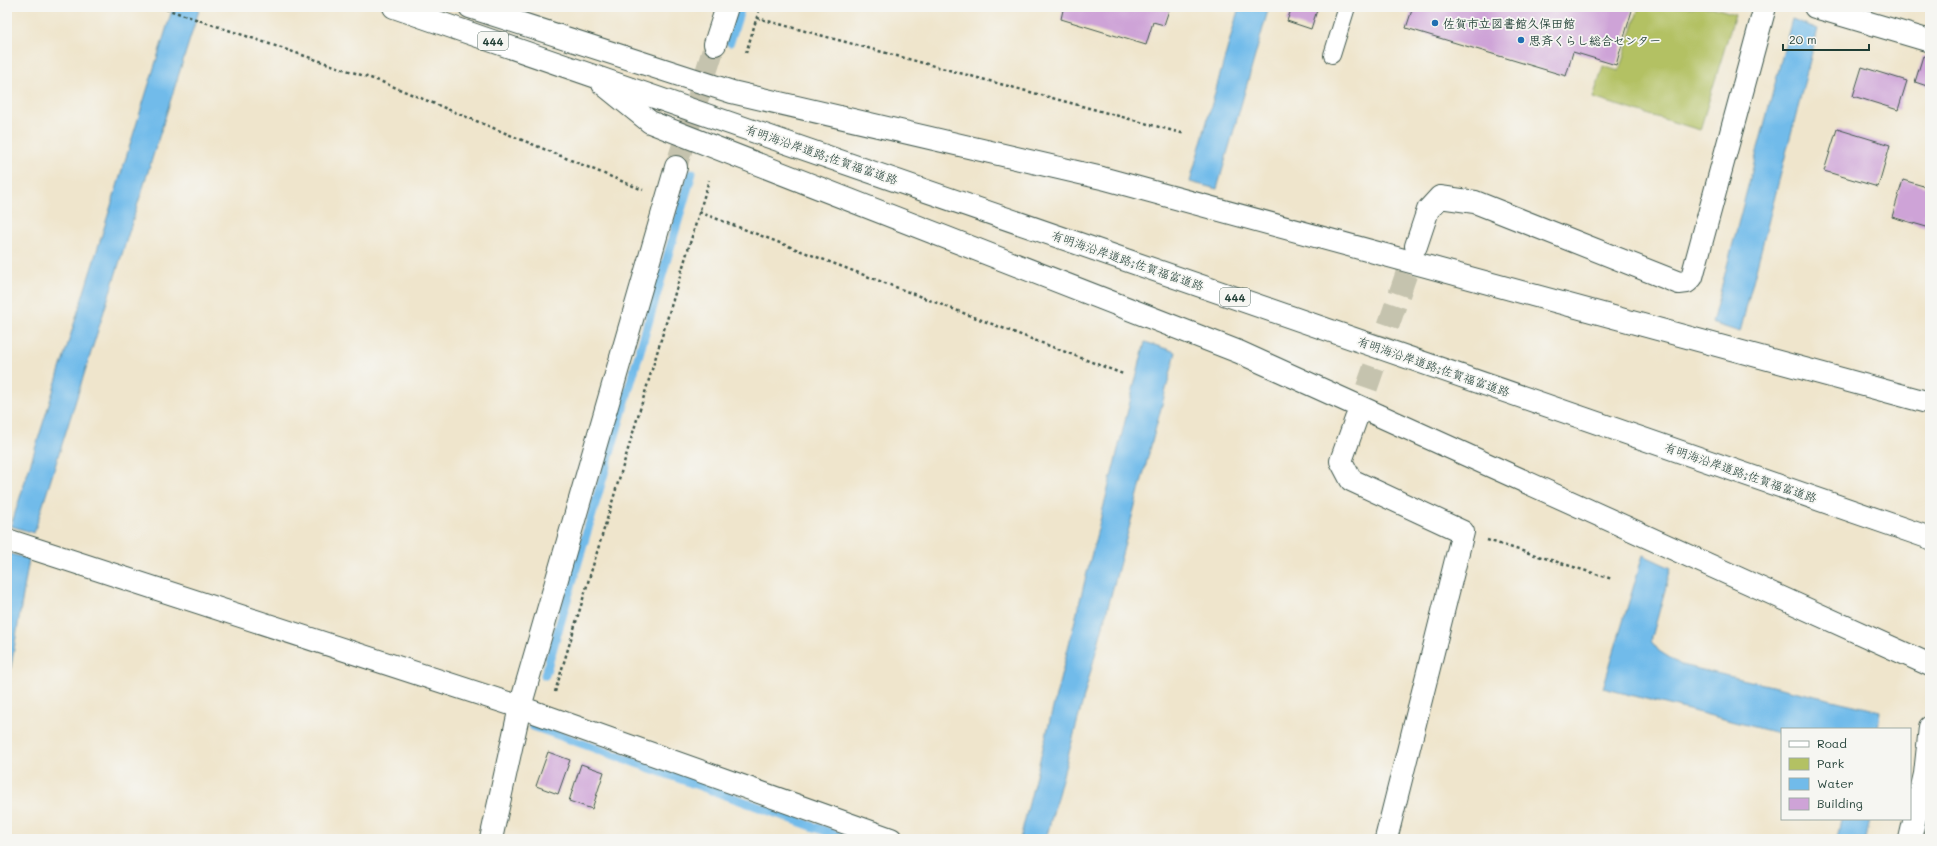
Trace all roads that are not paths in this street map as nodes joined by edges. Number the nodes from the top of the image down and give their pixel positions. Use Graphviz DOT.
graph roads {
  1 [pos="394,7"];
  2 [pos="470,7"];
  3 [pos="727,7"];
  4 [pos="1347,7"];
  5 [pos="1765,7"];
  6 [pos="1815,7"];
  7 [pos="1930,41"];
  8 [pos="715,44"];
  9 [pos="1332,55"];
  10 [pos="592,75"];
  11 [pos="676,167"];
  12 [pos="1416,246"];
  13 [pos="1930,403"];
  14 [pos="1356,419"];
  15 [pos="1930,538"];
  16 [pos="7,540"];
  17 [pos="1930,665"];
  18 [pos="520,707"];
  19 [pos="1930,727"];
  20 [pos="491,839"];
  21 [pos="891,839"];
  22 [pos="1386,839"];
  23 [pos="1910,839"];
  1 -- 10 [label="main road, 有明海沿岸道路;佐賀福富道路 / 444"];
  2 -- 13 [label="main road"];
  3 -- 8 [label="main road"];
  4 -- 9 [label="lane"];
  5 -- 12 [label="main road"];
  6 -- 7 [label="main road"];
  10 -- 15 [label="main road, 有明海沿岸道路;佐賀福富道路 / 444"];
  10 -- 17 [label="main road"];
  11 -- 18 [label="main road"];
  14 -- 22 [label="main road"];
  16 -- 18 [label="main road"];
  18 -- 20 [label="main road"];
  18 -- 21 [label="main road"];
  19 -- 23 [label="main road"];
}
